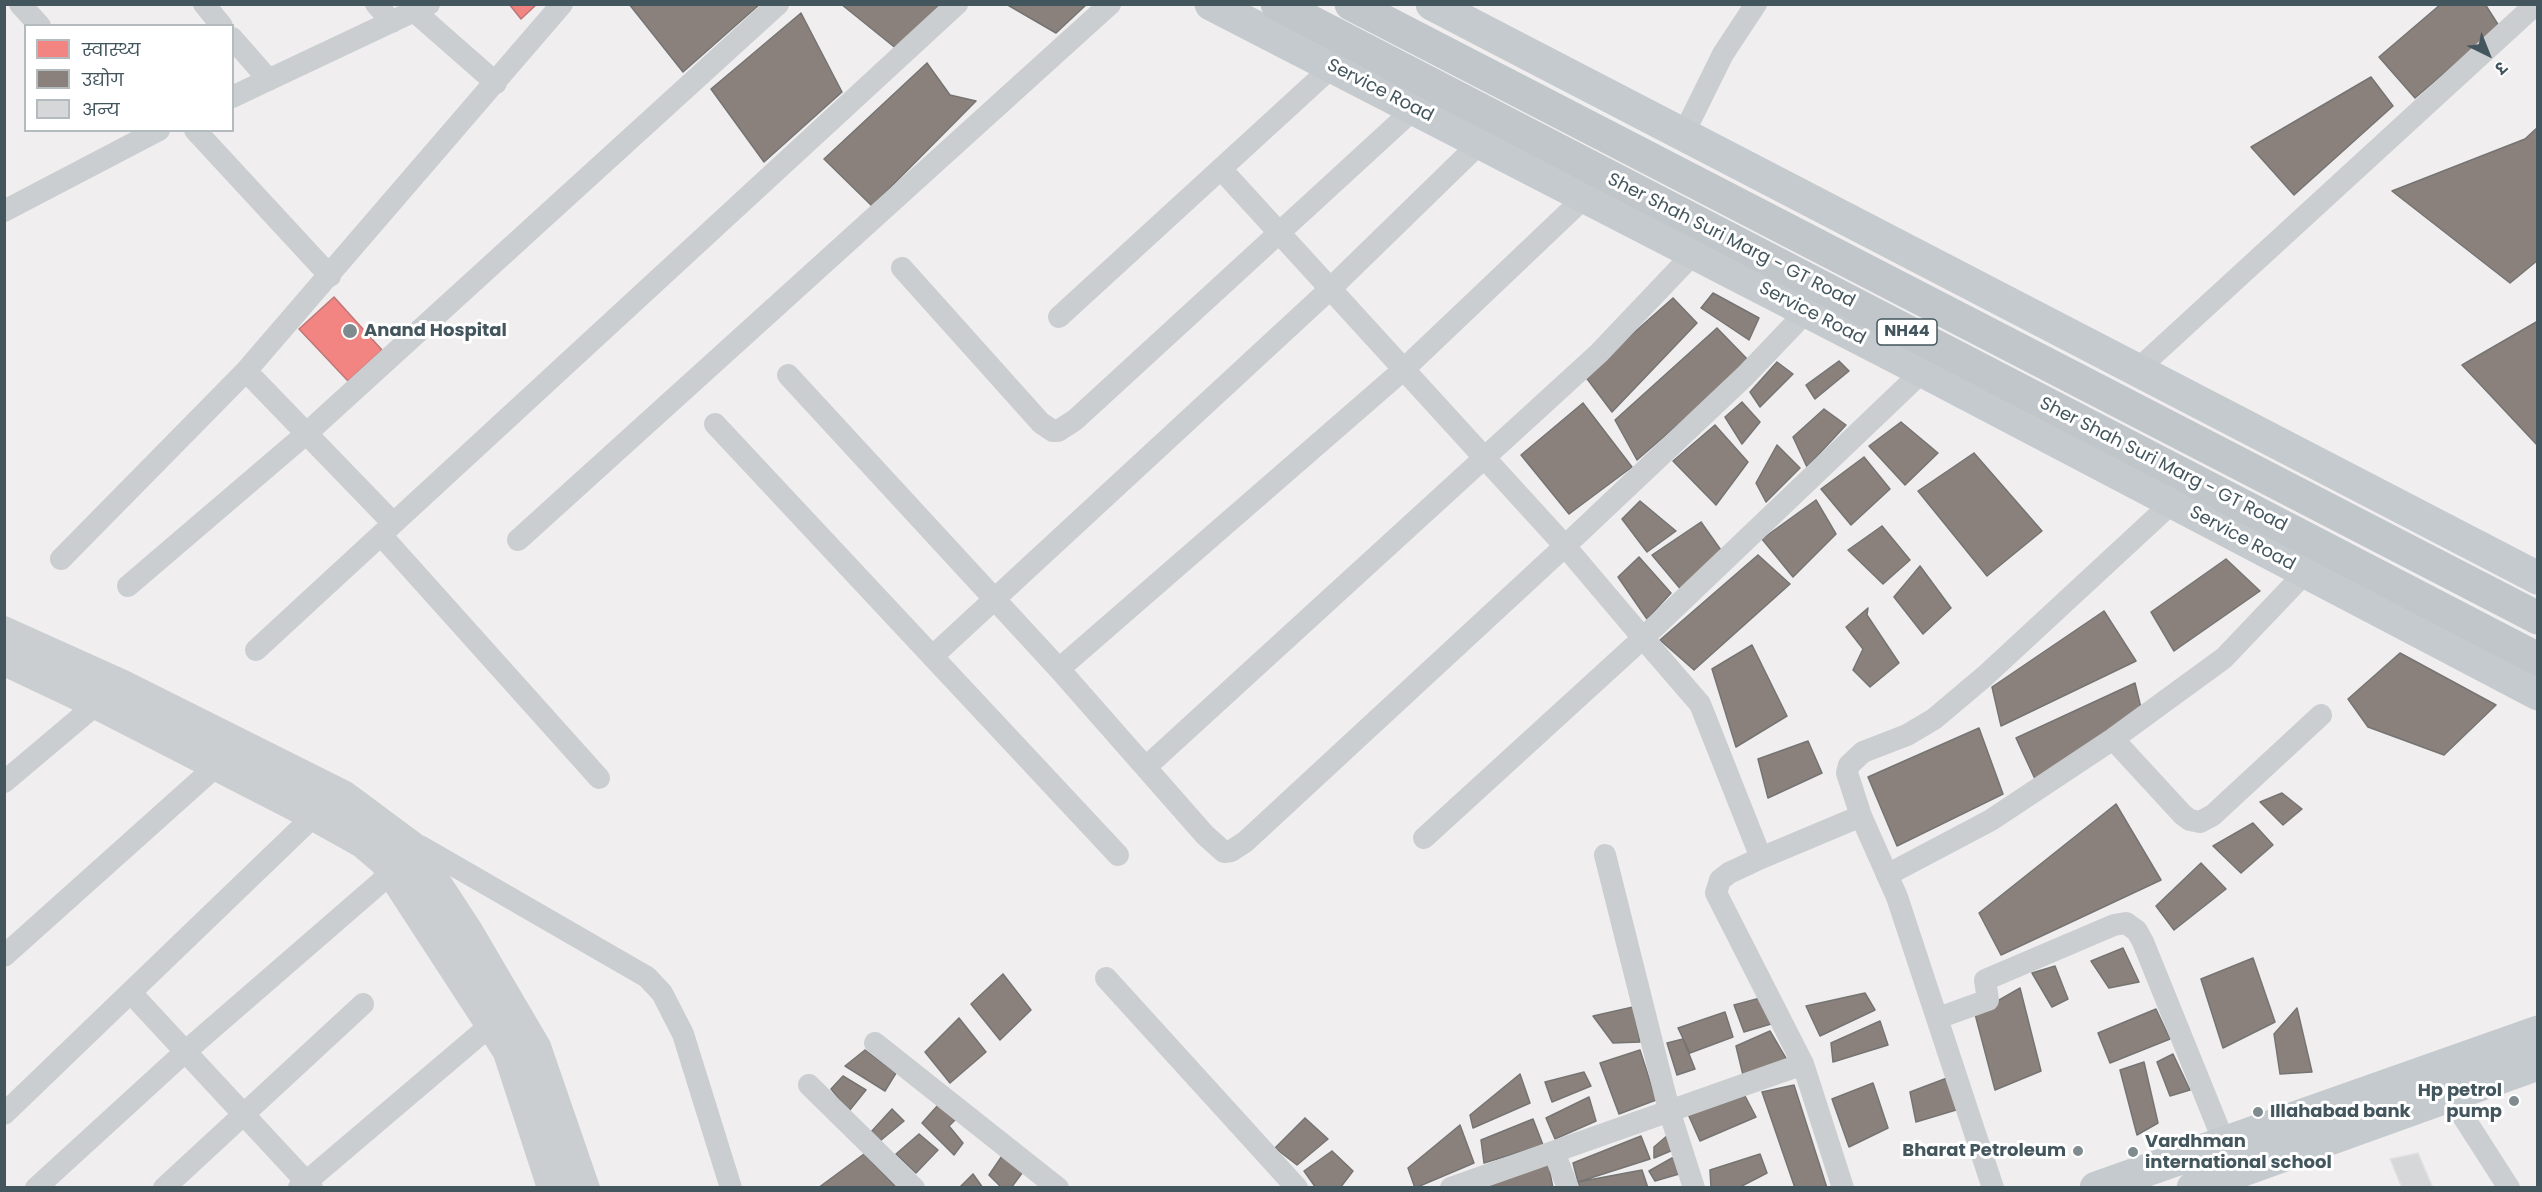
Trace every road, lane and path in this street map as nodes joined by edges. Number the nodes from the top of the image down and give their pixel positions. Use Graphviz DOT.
graph roads {
  1 [pos="204,4"];
  2 [pos="376,4"];
  3 [pos="562,4"];
  4 [pos="777,4"];
  5 [pos="957,4"];
  6 [pos="1110,4"];
  7 [pos="1211,4"];
  8 [pos="1276,4"];
  9 [pos="1351,4"];
  10 [pos="1432,4"];
  11 [pos="1756,4"];
  12 [pos="2536,4"];
  13 [pos="422,8"];
  14 [pos="392,22"];
  15 [pos="220,24"];
  16 [pos="234,40"];
  17 [pos="1332,67"];
  18 [pos="269,80"];
  19 [pos="496,83"];
  20 [pos="234,96"];
  21 [pos="1414,109"];
  22 [pos="197,132"];
  23 [pos="147,133"];
  24 [pos="1683,135"];
  25 [pos="1480,143"];
  26 [pos="1221,169"];
  27 [pos="1585,197"];
  28 [pos="4,211"];
  29 [pos="1280,233"];
  30 [pos="1694,253"];
  31 [pos="902,268"];
  32 [pos="330,276"];
  33 [pos="1330,289"];
  34 [pos="1807,311"];
  35 [pos="1059,316"];
  36 [pos="2138,369"];
  37 [pos="1403,370"];
  38 [pos="246,371"];
  39 [pos="1923,371"];
  40 [pos="788,375"];
  41 [pos="715,424"];
  42 [pos="307,433"];
  43 [pos="1486,459"];
  44 [pos="2173,502"];
  45 [pos="387,529"];
  46 [pos="518,540"];
  47 [pos="1565,546"];
  48 [pos="61,559"];
  49 [pos="2306,572"];
  50 [pos="2538,578"];
  51 [pos="128,586"];
  52 [pos="993,599"];
  53 [pos="2538,618"];
  54 [pos="4,627"];
  55 [pos="1643,638"];
  56 [pos="4,646"];
  57 [pos="256,650"];
  58 [pos="934,655"];
  59 [pos="2538,659"];
  60 [pos="4,665"];
  61 [pos="1059,669"];
  62 [pos="2538,694"];
  63 [pos="98,699"];
  64 [pos="2322,715"];
  65 [pos="2113,739"];
  66 [pos="1146,767"];
  67 [pos="214,768"];
  68 [pos="8,774"];
  69 [pos="599,778"];
  70 [pos="319,812"];
  71 [pos="1861,816"];
  72 [pos="1424,838"];
  73 [pos="398,854"];
  74 [pos="1118,855"];
  75 [pos="1605,855"];
  76 [pos="1761,858"];
  77 [pos="1887,875"];
  78 [pos="4,956"];
  79 [pos="1106,978"];
  80 [pos="131,993"];
  81 [pos="363,1004"];
  82 [pos="1938,1018"];
  83 [pos="494,1022"];
  84 [pos="2538,1032"];
  85 [pos="875,1043"];
  86 [pos="186,1051"];
  87 [pos="1803,1064"];
  88 [pos="2538,1064"];
  89 [pos="808,1085"];
  90 [pos="2450,1096"];
  91 [pos="1669,1110"];
  92 [pos="242,1113"];
  93 [pos="4,1114"];
  94 [pos="2224,1142"];
  95 [pos="1554,1152"];
  96 [pos="305,1185"];
  97 [pos="36,1188"];
  98 [pos="164,1188"];
  99 [pos="548,1188"];
  100 [pos="569,1188"];
  101 [pos="589,1188"];
  102 [pos="731,1188"];
  103 [pos="914,1188"];
  104 [pos="1058,1188"];
  105 [pos="1297,1188"];
  106 [pos="1451,1188"];
  107 [pos="1568,1188"];
  108 [pos="1694,1188"];
  109 [pos="1843,1188"];
  110 [pos="1993,1188"];
  111 [pos="2096,1188"];
  112 [pos="2193,1188"];
  113 [pos="2509,1188"];
  1 -- 15 [label="street"];
  2 -- 14 [label="street"];
  3 -- 19 [label="street"];
  4 -- 42 [label="street"];
  5 -- 45 [label="street"];
  6 -- 46 [label="street"];
  7 -- 17 [label="main road, Service Road"];
  8 -- 59 [label="highway, Sher Shah Suri Marg - GT Road / NH44"];
  9 -- 53 [label="highway, Sher Shah Suri Marg - GT Road / NH44"];
  10 -- 24 [label="main road"];
  11 -- 24 [label="street"];
  12 -- 36 [label="street"];
  13 -- 14 [label="street"];
  13 -- 19 [label="street"];
  14 -- 18 [label="street"];
  16 -- 18 [label="street"];
  17 -- 21 [label="main road, Service Road"];
  17 -- 26 [label="street"];
  18 -- 20 [label="street"];
  19 -- 32 [label="street"];
  21 -- 25 [label="main road, Service Road"];
  21 -- 29 [label="street"];
  22 -- 32 [label="street"];
  23 -- 28 [label="street"];
  24 -- 36 [label="main road"];
  25 -- 27 [label="main road, Service Road"];
  25 -- 33 [label="street"];
  26 -- 29 [label="street"];
  26 -- 35 [label="street"];
  27 -- 30 [label="main road, Service Road"];
  27 -- 37 [label="street"];
  29 -- 31 [label="street"];
  29 -- 33 [label="street"];
  30 -- 34 [label="main road, Service Road"];
  30 -- 43 [label="street"];
  32 -- 38 [label="street"];
  33 -- 37 [label="street"];
  33 -- 52 [label="street"];
  34 -- 39 [label="main road, Service Road"];
  34 -- 47 [label="street"];
  36 -- 50 [label="main road"];
  37 -- 43 [label="street"];
  37 -- 61 [label="street"];
  38 -- 42 [label="street"];
  38 -- 48 [label="street"];
  39 -- 44 [label="main road, Service Road"];
  39 -- 55 [label="street"];
  40 -- 52 [label="street"];
  41 -- 58 [label="street"];
  42 -- 45 [label="street"];
  42 -- 51 [label="street"];
  43 -- 47 [label="street"];
  43 -- 66 [label="street"];
  44 -- 49 [label="main road, Service Road"];
  44 -- 71 [label="street"];
  45 -- 57 [label="street"];
  45 -- 69 [label="street"];
  47 -- 55 [label="street"];
  47 -- 66 [label="street"];
  49 -- 62 [label="main road, Service Road"];
  49 -- 65 [label="street"];
  52 -- 58 [label="street"];
  52 -- 61 [label="street"];
  54 -- 73 [label="street"];
  55 -- 72 [label="street"];
  55 -- 76 [label="street"];
  56 -- 63 [label="street"];
  58 -- 74 [label="street"];
  60 -- 63 [label="street"];
  61 -- 66 [label="street"];
  63 -- 67 [label="street"];
  63 -- 68 [label="street"];
  63 -- 70 [label="street"];
  64 -- 65 [label="street"];
  65 -- 77 [label="street"];
  67 -- 70 [label="street"];
  67 -- 78 [label="street"];
  70 -- 73 [label="street"];
  70 -- 80 [label="street"];
  71 -- 76 [label="street"];
  71 -- 77 [label="street"];
  73 -- 83 [label="street"];
  73 -- 86 [label="street"];
  73 -- 101 [label="street"];
  73 -- 102 [label="street"];
  75 -- 91 [label="street"];
  76 -- 87 [label="street"];
  77 -- 82 [label="street"];
  79 -- 105 [label="street"];
  80 -- 86 [label="street"];
  80 -- 93 [label="street"];
  81 -- 92 [label="street"];
  82 -- 94 [label="street"];
  82 -- 110 [label="street"];
  83 -- 96 [label="street"];
  83 -- 99 [label="street"];
  83 -- 100 [label="street"];
  84 -- 94 [label="main road"];
  85 -- 104 [label="street"];
  86 -- 92 [label="street"];
  86 -- 97 [label="street"];
  87 -- 91 [label="street"];
  87 -- 109 [label="street"];
  88 -- 90 [label="main road"];
  89 -- 103 [label="street"];
  90 -- 112 [label="main road"];
  90 -- 113 [label="street"];
  91 -- 95 [label="street"];
  91 -- 108 [label="street"];
  92 -- 96 [label="street"];
  92 -- 98 [label="street"];
  94 -- 111 [label="main road"];
  95 -- 106 [label="street"];
  95 -- 107 [label="street"];
}
